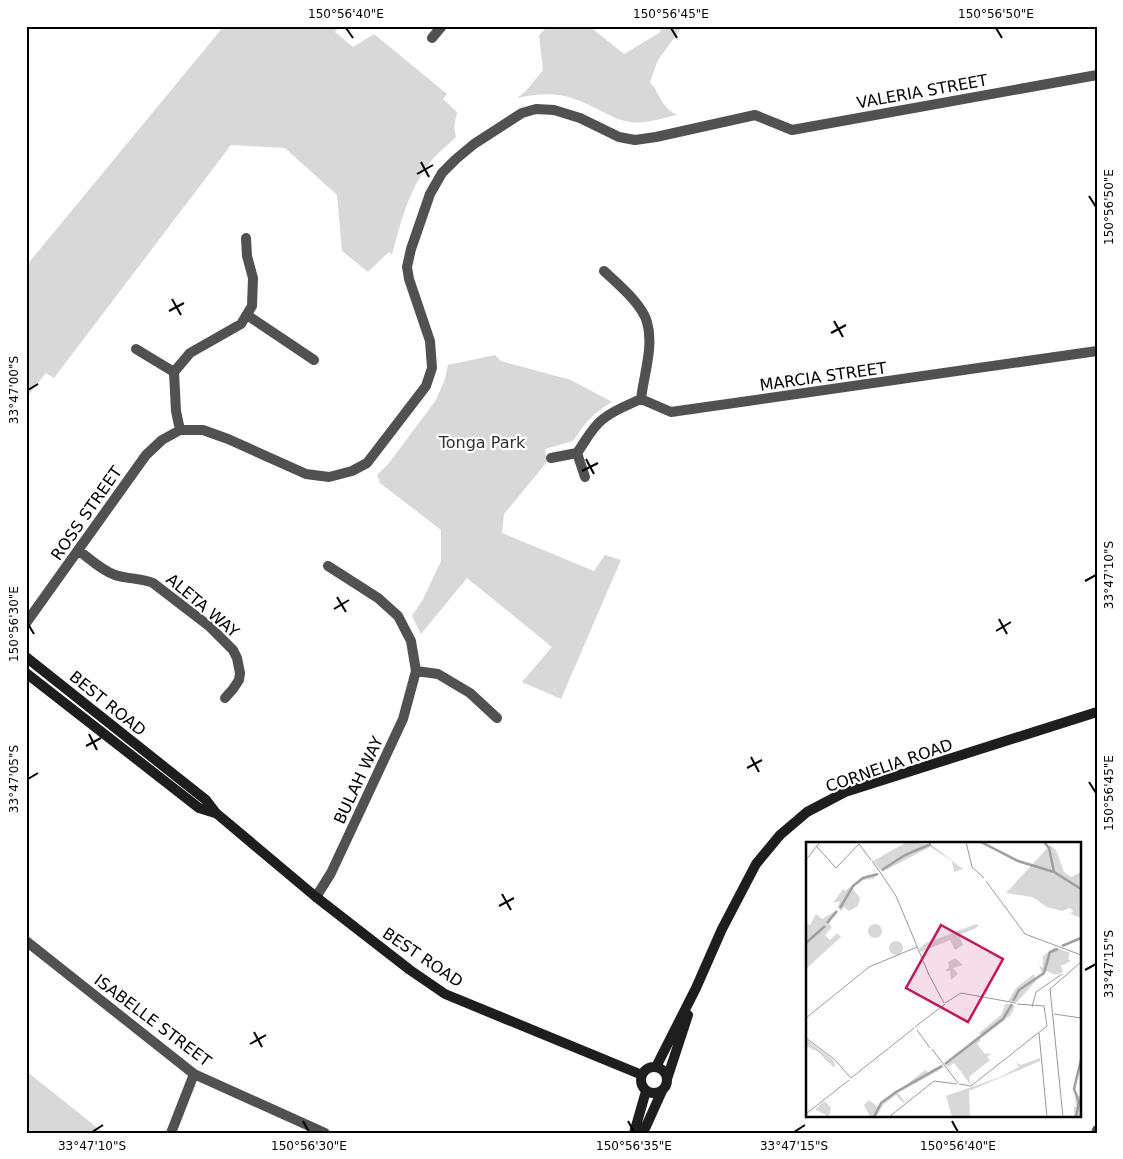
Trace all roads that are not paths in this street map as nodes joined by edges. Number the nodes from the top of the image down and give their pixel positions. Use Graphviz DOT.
graph roads {
  1 [pos="442,26"];
  2 [pos="432,38"];
  3 [pos="1097,75"];
  4 [pos="246,238"];
  5 [pos="604,271"];
  6 [pos="247,315"];
  7 [pos="136,349"];
  8 [pos="1097,352"];
  9 [pos="314,360"];
  10 [pos="174,372"];
  11 [pos="641,399"];
  12 [pos="180,430"];
  13 [pos="577,453"];
  14 [pos="551,458"];
  15 [pos="585,477"];
  16 [pos="78,550"];
  17 [pos="328,566"];
  18 [pos="26,623"];
  19 [pos="26,657"];
  20 [pos="416,671"];
  21 [pos="26,673"];
  22 [pos="225,698"];
  23 [pos="1097,712"];
  24 [pos="497,718"];
  25 [pos="216,813"];
  26 [pos="316,896"];
  27 [pos="26,941"];
  28 [pos="696,988"];
  29 [pos="656,1067"];
  30 [pos="194,1074"];
  31 [pos="642,1075"];
  32 [pos="667,1080"];
  33 [pos="646,1091"];
  34 [pos="662,1091"];
  35 [pos="171,1133"];
  36 [pos="325,1133"];
  37 [pos="634,1133"];
  38 [pos="643,1133"];
  1 -- 2 [label="street"];
  3 -- 12 [label="street, VALERIA STREET"];
  4 -- 6 [label="street"];
  5 -- 11 [label="street"];
  6 -- 9 [label="street"];
  6 -- 10 [label="street"];
  7 -- 10 [label="street"];
  8 -- 11 [label="street, MARCIA STREET"];
  10 -- 12 [label="street"];
  11 -- 13 [label="street"];
  12 -- 16 [label="street, ROSS STREET"];
  13 -- 14 [label="street"];
  13 -- 15 [label="street"];
  16 -- 18 [label="street, ROSS STREET"];
  16 -- 22 [label="street, ALETA WAY"];
  17 -- 20 [label="street, BULAH WAY"];
  19 -- 25 [label="main road, BEST ROAD"];
  20 -- 24 [label="street"];
  20 -- 26 [label="street, BULAH WAY"];
  21 -- 25 [label="main road, BEST ROAD"];
  23 -- 28 [label="main road, CORNELIA ROAD"];
  25 -- 26 [label="main road, BEST ROAD"];
  26 -- 31 [label="main road, BEST ROAD"];
  27 -- 30 [label="street, ISABELLE STREET"];
  28 -- 29 [label="main road, CORNELIA ROAD"];
  28 -- 32 [label="main road, CORNELIA ROAD"];
  29 -- 31 [label="main road"];
  29 -- 32 [label="main road"];
  30 -- 35 [label="street"];
  30 -- 36 [label="street, ISABELLE STREET"];
  31 -- 33 [label="main road"];
  32 -- 34 [label="main road"];
  33 -- 34 [label="main road"];
  33 -- 37 [label="main road"];
  34 -- 38 [label="main road"];
}
